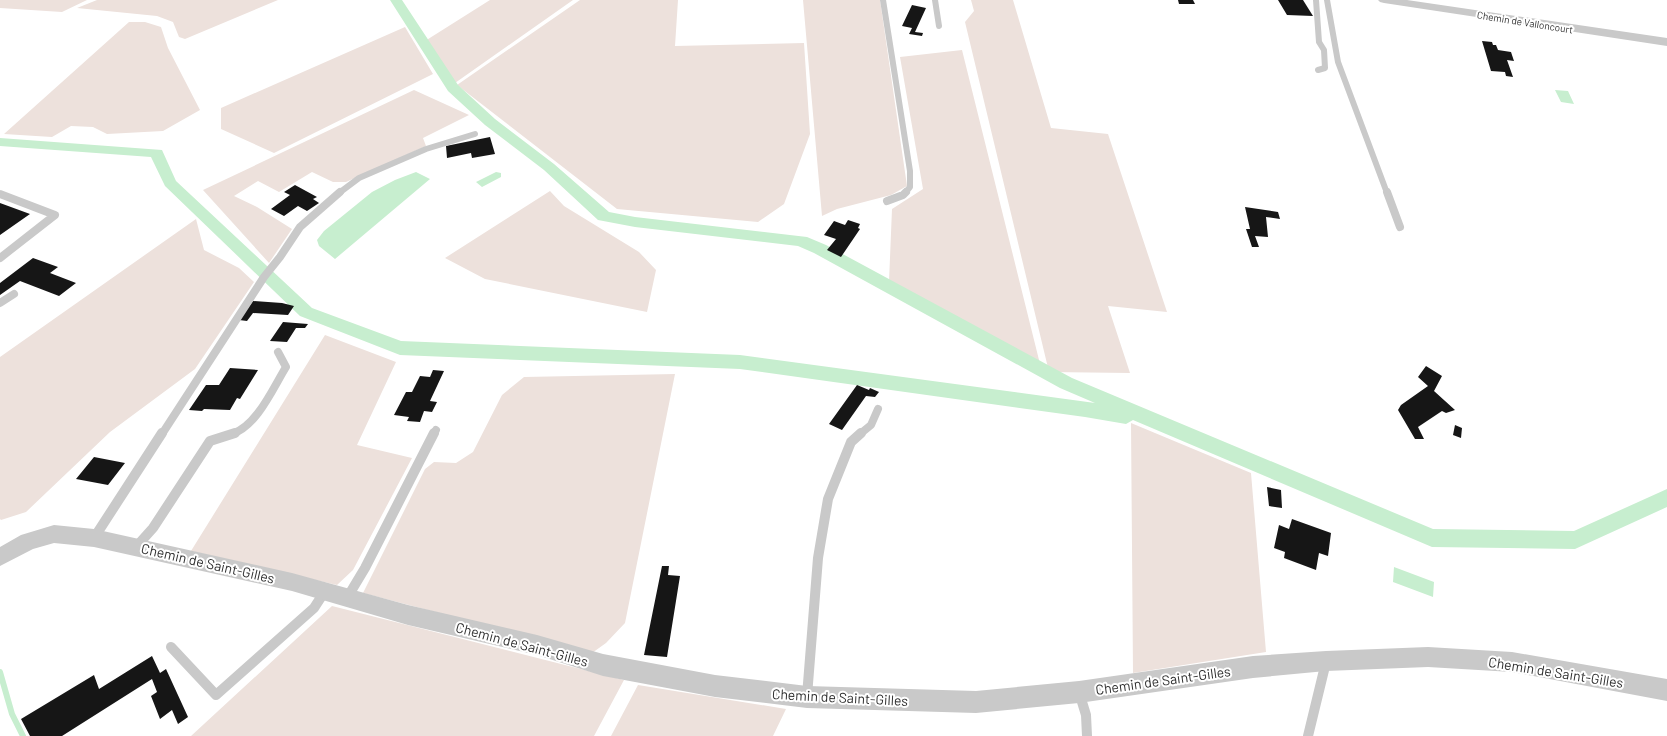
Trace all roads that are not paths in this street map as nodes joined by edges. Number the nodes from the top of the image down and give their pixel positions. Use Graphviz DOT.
graph roads {
  1 [pos="883,0"];
  2 [pos="935,0"];
  3 [pos="1316,0"];
  4 [pos="1327,0"];
  5 [pos="1384,0"];
  6 [pos="1410,2"];
  7 [pos="939,26"];
  8 [pos="1667,42"];
  9 [pos="1318,70"];
  10 [pos="475,134"];
  11 [pos="0,194"];
  12 [pos="887,201"];
  13 [pos="1400,227"];
  14 [pos="0,258"];
  15 [pos="14,294"];
  16 [pos="0,304"];
  17 [pos="278,352"];
  18 [pos="878,409"];
  19 [pos="436,430"];
  20 [pos="94,538"];
  21 [pos="28,541"];
  22 [pos="0,545"];
  23 [pos="136,547"];
  24 [pos="0,557"];
  25 [pos="325,591"];
  26 [pos="347,598"];
  27 [pos="171,647"];
  28 [pos="1326,661"];
  29 [pos="1667,690"];
  30 [pos="1079,692"];
  31 [pos="807,697"];
  32 [pos="1087,736"];
  33 [pos="1308,736"];
  1 -- 12 [label="lane"];
  2 -- 7 [label="lane"];
  3 -- 9 [label="lane"];
  4 -- 13 [label="lane"];
  5 -- 6 [label="street, Chemin de Valloncourt"];
  6 -- 8 [label="street, Chemin de Valloncourt"];
  10 -- 20 [label="lane"];
  11 -- 14 [label="lane"];
  15 -- 16 [label="lane"];
  17 -- 23 [label="lane"];
  18 -- 31 [label="lane"];
  19 -- 26 [label="lane"];
  20 -- 21 [label="street, Chemin de Saint-Gilles"];
  20 -- 23 [label="street, Chemin de Saint-Gilles"];
  21 -- 22 [label="street"];
  21 -- 24 [label="street"];
  23 -- 25 [label="street, Chemin de Saint-Gilles"];
  25 -- 26 [label="street, Chemin de Saint-Gilles"];
  25 -- 27 [label="lane"];
  26 -- 31 [label="street, Chemin de Saint-Gilles"];
  28 -- 29 [label="street, Chemin de Saint-Gilles"];
  28 -- 30 [label="street, Chemin de Saint-Gilles"];
  28 -- 33 [label="lane"];
  30 -- 31 [label="street, Chemin de Saint-Gilles"];
  30 -- 32 [label="lane"];
}
